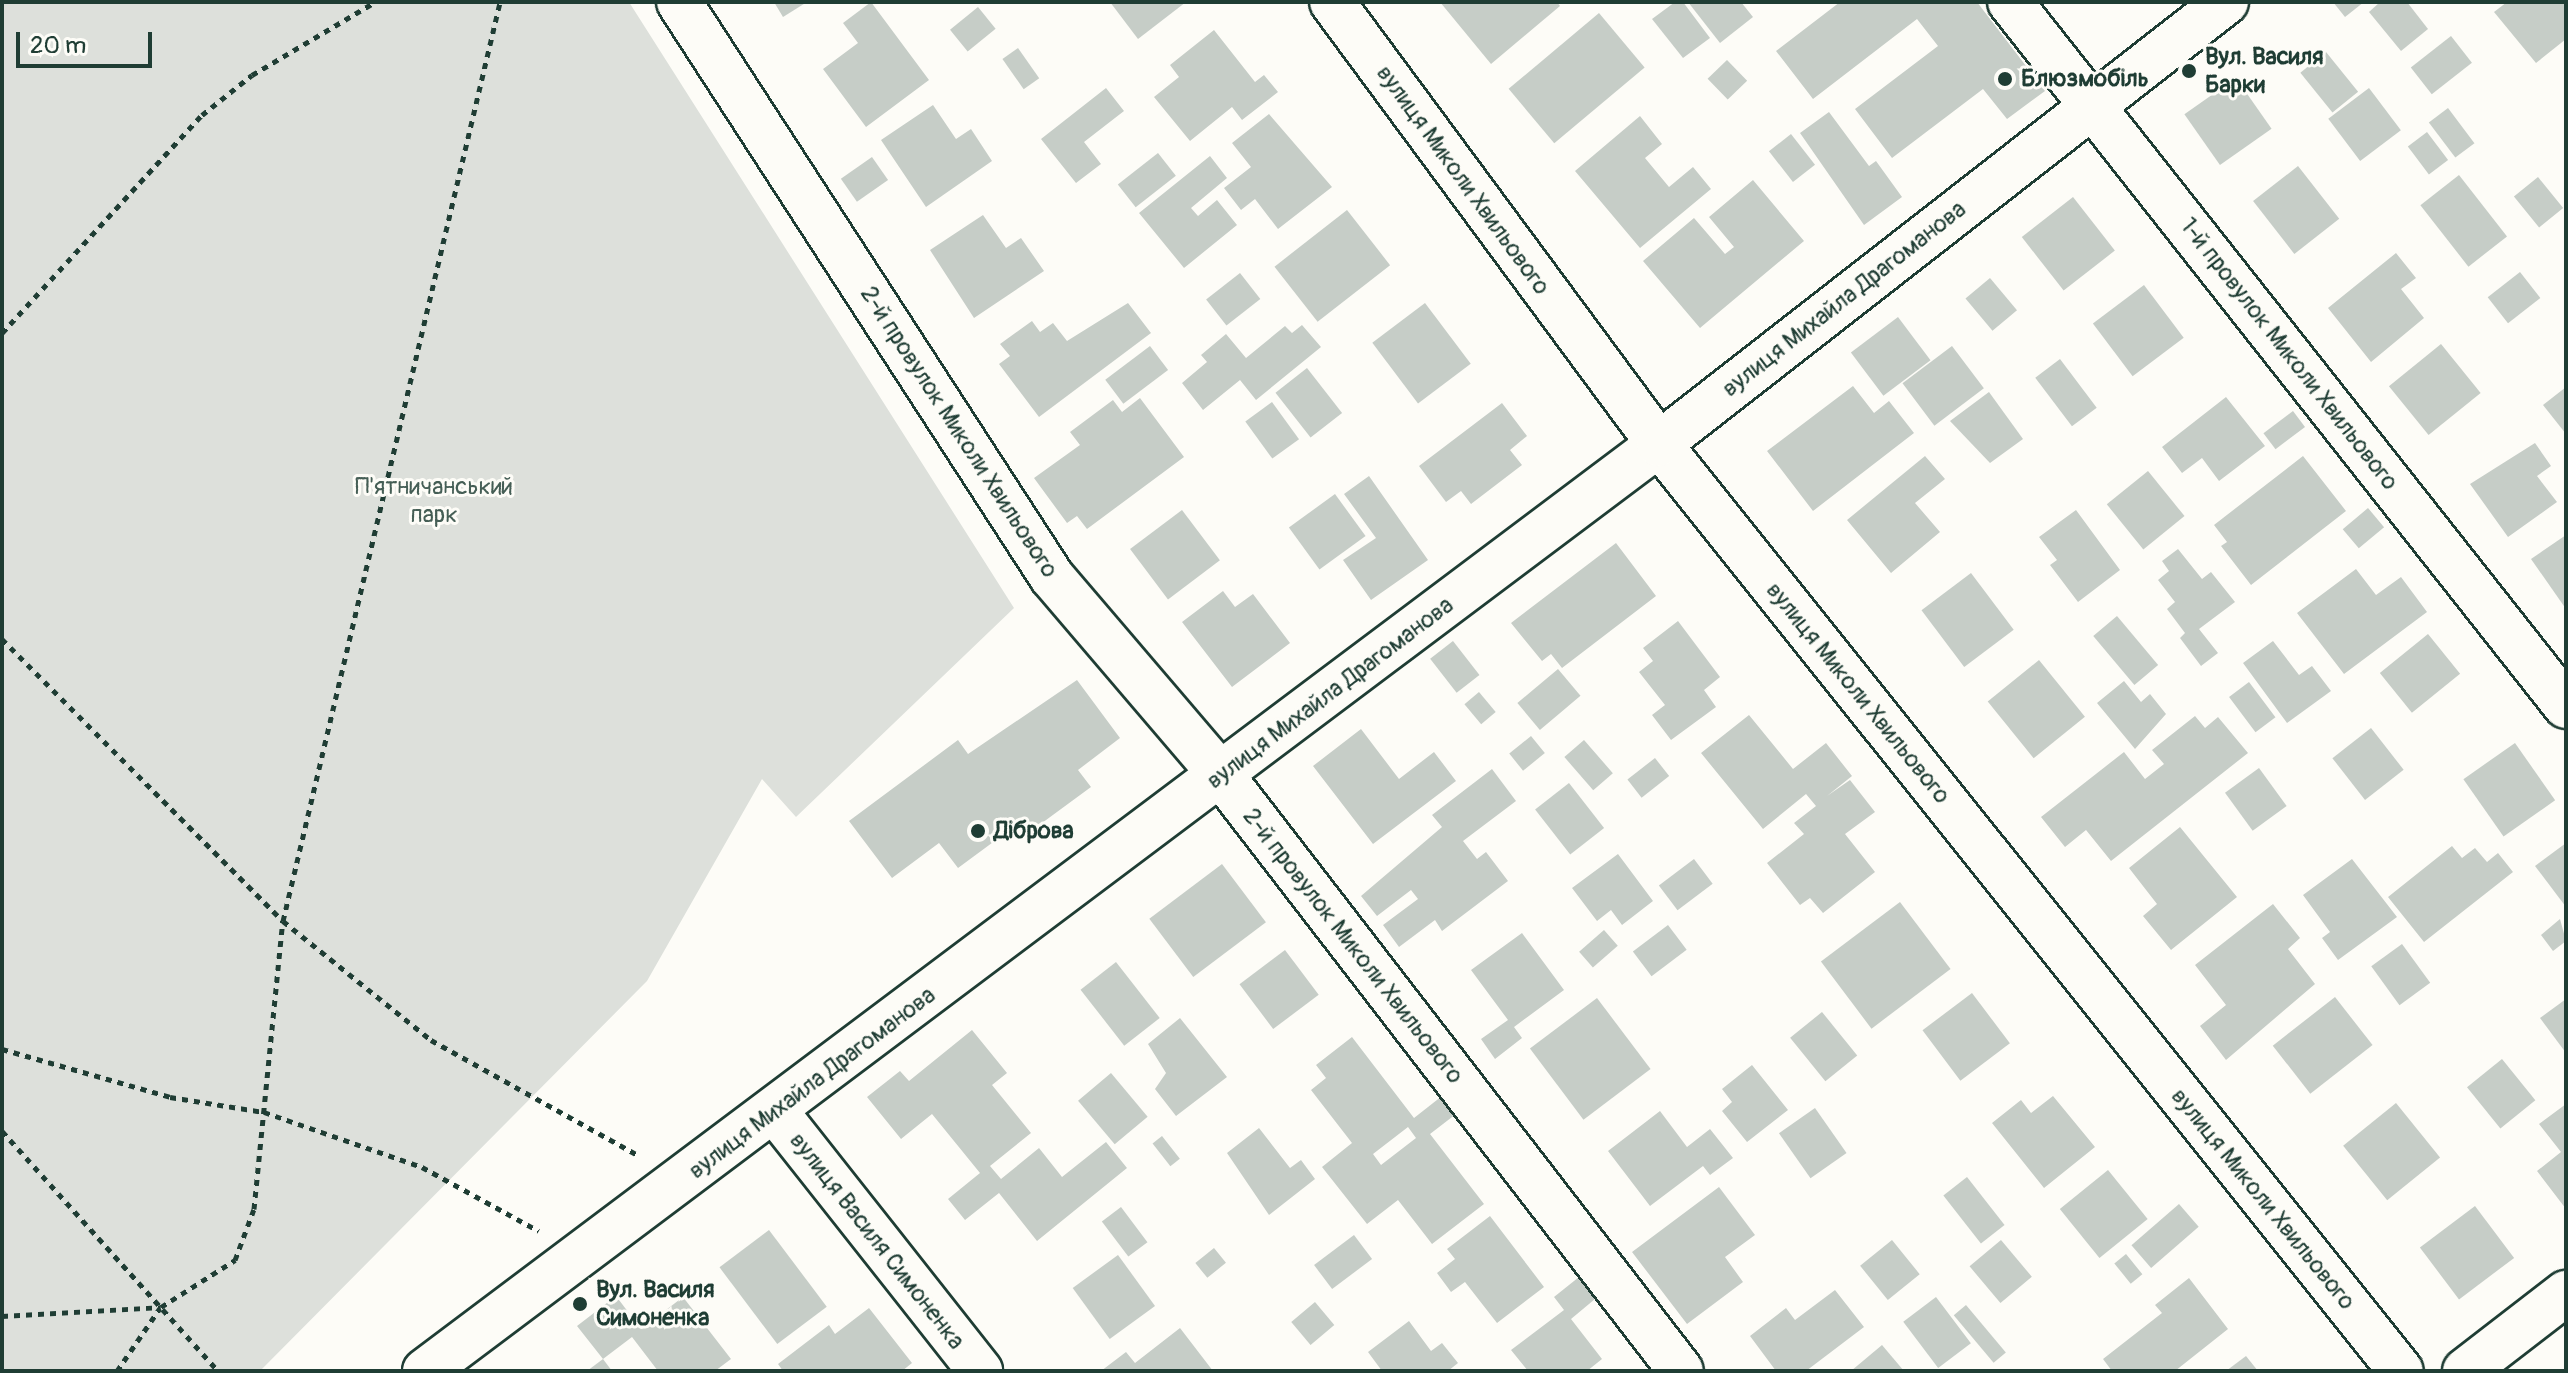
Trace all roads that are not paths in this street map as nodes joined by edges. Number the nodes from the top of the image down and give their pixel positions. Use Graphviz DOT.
graph roads {
  1 [pos="679,2"];
  2 [pos="1332,2"];
  3 [pos="2010,2"];
  4 [pos="2226,2"];
  5 [pos="2092,104"];
  6 [pos="1659,444"];
  7 [pos="2566,706"];
  8 [pos="1222,776"];
  9 [pos="775,1111"];
  10 [pos="2566,1293"];
  11 [pos="425,1371"];
  12 [pos="980,1371"];
  13 [pos="1681,1371"];
  14 [pos="2401,1371"];
  15 [pos="2465,1371"];
  1 -- 8 [label="street, 2-й провулок Миколи Хвильового"];
  2 -- 6 [label="street, вулиця Миколи Хвильового"];
  3 -- 5 [label="street, 1-й провулок Миколи Хвильового"];
  4 -- 5 [label="street, вулиця Михайла Драгоманова"];
  5 -- 6 [label="street, вулиця Михайла Драгоманова"];
  5 -- 7 [label="street, 1-й провулок Миколи Хвильового"];
  6 -- 8 [label="street, вулиця Михайла Драгоманова"];
  6 -- 14 [label="street, вулиця Миколи Хвильового"];
  8 -- 9 [label="street, вулиця Михайла Драгоманова"];
  8 -- 13 [label="street, 2-й провулок Миколи Хвильового"];
  9 -- 11 [label="street, вулиця Михайла Драгоманова"];
  9 -- 12 [label="street, вулиця Василя Симоненка"];
  10 -- 15 [label="street"];
}
